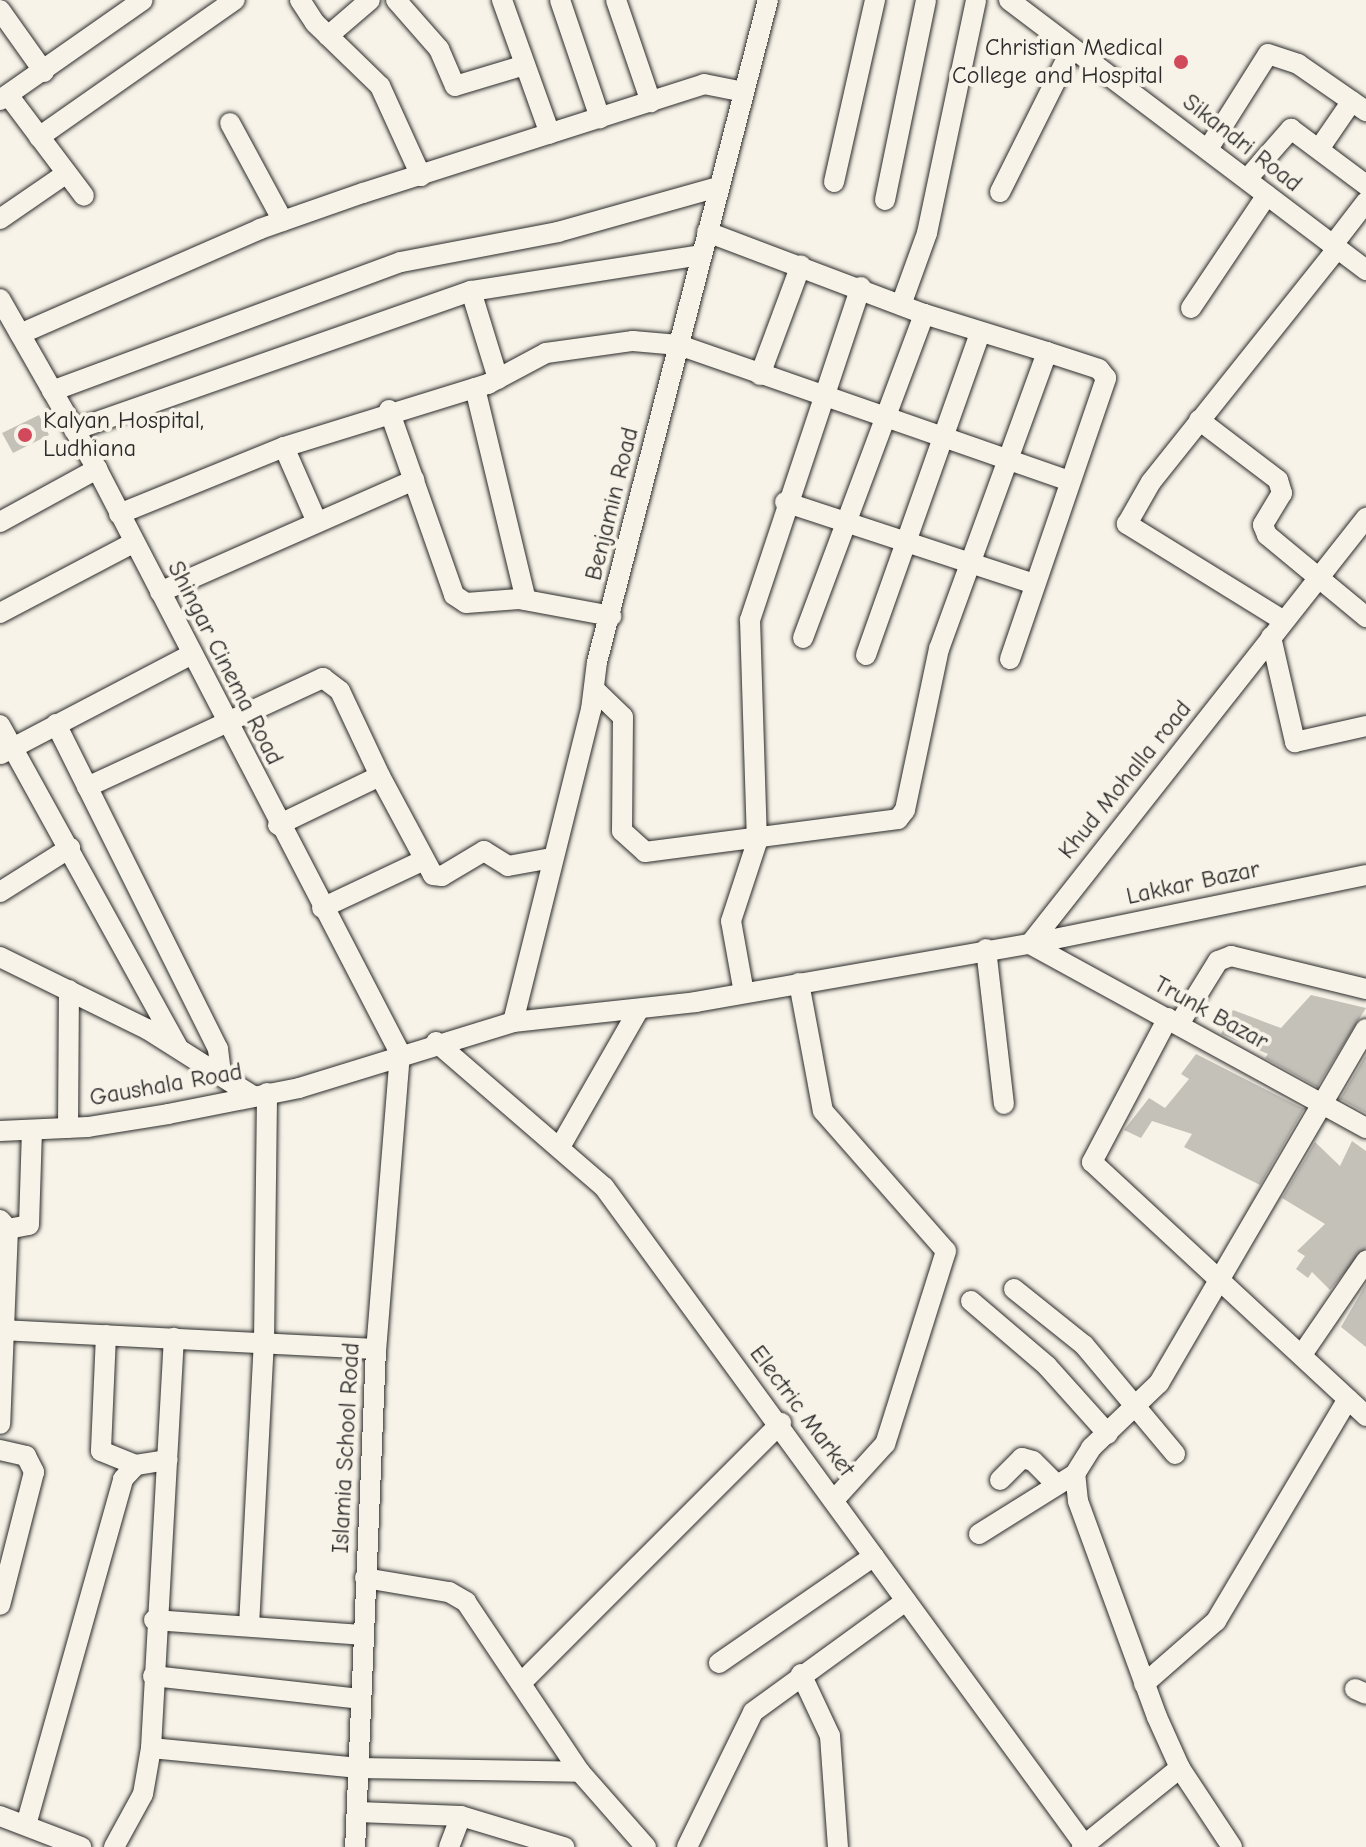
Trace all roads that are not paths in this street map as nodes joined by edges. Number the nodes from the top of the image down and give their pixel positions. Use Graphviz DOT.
graph roads {
  1 [pos="235,0"];
  2 [pos="300,0"];
  3 [pos="370,0"];
  4 [pos="396,0"];
  5 [pos="502,0"];
  6 [pos="560,0"];
  7 [pos="616,0"];
  8 [pos="768,0"];
  9 [pos="875,0"];
  10 [pos="926,0"];
  11 [pos="976,0"];
  12 [pos="1009,0"];
  13 [pos="129,3"];
  14 [pos="0,10"];
  15 [pos="328,36"];
  16 [pos="1072,48"];
  17 [pos="525,65"];
  18 [pos="44,72"];
  19 [pos="744,92"];
  20 [pos="4,98"];
  21 [pos="651,102"];
  22 [pos="1359,106"];
  23 [pos="600,118"];
  24 [pos="230,123"];
  25 [pos="550,134"];
  26 [pos="39,137"];
  27 [pos="1208,149"];
  28 [pos="1319,149"];
  29 [pos="67,173"];
  30 [pos="421,176"];
  31 [pos="1247,179"];
  32 [pos="834,182"];
  33 [pos="1366,185"];
  34 [pos="718,187"];
  35 [pos="1000,192"];
  36 [pos="1267,195"];
  37 [pos="84,196"];
  38 [pos="885,200"];
  39 [pos="1366,202"];
  40 [pos="0,219"];
  41 [pos="283,221"];
  42 [pos="707,232"];
  43 [pos="1335,248"];
  44 [pos="700,255"];
  45 [pos="801,265"];
  46 [pos="1366,270"];
  47 [pos="861,287"];
  48 [pos="471,291"];
  49 [pos="0,299"];
  50 [pos="901,305"];
  51 [pos="1191,308"];
  52 [pos="924,314"];
  53 [pos="980,333"];
  54 [pos="20,334"];
  55 [pos="679,345"];
  56 [pos="1047,352"];
  57 [pos="760,375"];
  58 [pos="498,379"];
  59 [pos="475,388"];
  60 [pos="52,391"];
  61 [pos="824,395"];
  62 [pos="389,410"];
  63 [pos="882,418"];
  64 [pos="1199,420"];
  65 [pos="74,430"];
  66 [pos="945,440"];
  67 [pos="284,447"];
  68 [pos="1007,460"];
  69 [pos="97,469"];
  70 [pos="414,480"];
  71 [pos="1069,481"];
  72 [pos="785,502"];
  73 [pos="119,514"];
  74 [pos="1366,518"];
  75 [pos="316,520"];
  76 [pos="0,522"];
  77 [pos="846,523"];
  78 [pos="909,541"];
  79 [pos="133,543"];
  80 [pos="973,562"];
  81 [pos="1322,576"];
  82 [pos="1034,584"];
  83 [pos="160,592"];
  84 [pos="526,600"];
  85 [pos="0,613"];
  86 [pos="611,616"];
  87 [pos="1366,617"];
  88 [pos="1278,629"];
  89 [pos="803,638"];
  90 [pos="192,654"];
  91 [pos="866,655"];
  92 [pos="1010,659"];
  93 [pos="594,689"];
  94 [pos="228,721"];
  95 [pos="56,724"];
  96 [pos="0,725"];
  97 [pos="1366,726"];
  98 [pos="6,751"];
  99 [pos="380,776"];
  100 [pos="87,787"];
  101 [pos="278,825"];
  102 [pos="757,842"];
  103 [pos="70,848"];
  104 [pos="552,858"];
  105 [pos="424,860"];
  106 [pos="1366,875"];
  107 [pos="0,892"];
  108 [pos="322,908"];
  109 [pos="1030,944"];
  110 [pos="986,949"];
  111 [pos="0,957"];
  112 [pos="799,983"];
  113 [pos="1366,989"];
  114 [pos="69,990"];
  115 [pos="744,993"];
  116 [pos="638,1011"];
  117 [pos="1173,1021"];
  118 [pos="513,1022"];
  119 [pos="1366,1029"];
  120 [pos="436,1042"];
  121 [pos="177,1046"];
  122 [pos="400,1053"];
  123 [pos="221,1073"];
  124 [pos="260,1094"];
  125 [pos="1004,1104"];
  126 [pos="1322,1104"];
  127 [pos="68,1128"];
  128 [pos="1366,1128"];
  129 [pos="32,1130"];
  130 [pos="0,1131"];
  131 [pos="560,1147"];
  132 [pos="4,1224"];
  133 [pos="1366,1261"];
  134 [pos="1223,1278"];
  135 [pos="1014,1289"];
  136 [pos="971,1301"];
  137 [pos="1,1330"];
  138 [pos="106,1335"];
  139 [pos="174,1338"];
  140 [pos="264,1342"];
  141 [pos="376,1349"];
  142 [pos="1303,1353"];
  143 [pos="1348,1399"];
  144 [pos="1138,1409"];
  145 [pos="1366,1416"];
  146 [pos="781,1423"];
  147 [pos="0,1424"];
  148 [pos="1108,1434"];
  149 [pos="0,1450"];
  150 [pos="1175,1454"];
  151 [pos="168,1460"];
  152 [pos="136,1465"];
  153 [pos="1075,1474"];
  154 [pos="1000,1480"];
  155 [pos="1056,1484"];
  156 [pos="835,1499"];
  157 [pos="979,1534"];
  158 [pos="874,1556"];
  159 [pos="365,1578"];
  160 [pos="906,1601"];
  161 [pos="0,1605"];
  162 [pos="154,1620"];
  163 [pos="249,1626"];
  164 [pos="361,1635"];
  165 [pos="719,1663"];
  166 [pos="801,1674"];
  167 [pos="153,1676"];
  168 [pos="521,1683"];
  169 [pos="1144,1684"];
  170 [pos="360,1699"];
  171 [pos="151,1748"];
  172 [pos="359,1768"];
  173 [pos="1180,1768"];
  174 [pos="580,1772"];
  175 [pos="358,1812"];
  176 [pos="0,1816"];
  177 [pos="461,1816"];
  178 [pos="26,1825"];
  179 [pos="74,1846"];
  180 [pos="559,1846"];
  181 [pos="1084,1846"];
  182 [pos="114,1847"];
  183 [pos="355,1847"];
  184 [pos="449,1847"];
  185 [pos="644,1847"];
  186 [pos="687,1847"];
  187 [pos="838,1847"];
  188 [pos="1232,1847"];
  1 -- 26 [label="street"];
  2 -- 15 [label="street"];
  3 -- 15 [label="street"];
  4 -- 17 [label="street"];
  5 -- 17 [label="street"];
  6 -- 23 [label="street"];
  7 -- 21 [label="street"];
  8 -- 19 [label="street, Benjamin Road"];
  9 -- 32 [label="street"];
  10 -- 38 [label="street"];
  11 -- 50 [label="street"];
  12 -- 16 [label="street, Sikandri Road"];
  13 -- 18 [label="street"];
  14 -- 18 [label="street"];
  15 -- 30 [label="street"];
  16 -- 27 [label="street, Sikandri Road"];
  16 -- 35 [label="street"];
  17 -- 25 [label="street"];
  18 -- 20 [label="street"];
  19 -- 21 [label="street"];
  19 -- 34 [label="street, Benjamin Road"];
  20 -- 26 [label="street"];
  21 -- 23 [label="street"];
  22 -- 27 [label="street"];
  22 -- 28 [label="street"];
  23 -- 25 [label="street"];
  24 -- 41 [label="street"];
  25 -- 30 [label="street"];
  26 -- 29 [label="street"];
  27 -- 31 [label="street, Sikandri Road"];
  28 -- 31 [label="street"];
  28 -- 33 [label="street"];
  29 -- 37 [label="street"];
  29 -- 40 [label="street"];
  30 -- 41 [label="street"];
  31 -- 36 [label="street, Sikandri Road"];
  34 -- 42 [label="street, Benjamin Road"];
  34 -- 60 [label="street"];
  36 -- 43 [label="street, Sikandri Road"];
  36 -- 51 [label="street"];
  39 -- 43 [label="street"];
  41 -- 54 [label="street"];
  42 -- 44 [label="street, Benjamin Road"];
  42 -- 45 [label="street"];
  43 -- 46 [label="street, Sikandri Road"];
  43 -- 64 [label="street"];
  44 -- 48 [label="street"];
  44 -- 55 [label="street, Benjamin Road"];
  45 -- 47 [label="street"];
  45 -- 57 [label="street"];
  47 -- 50 [label="street"];
  47 -- 61 [label="street"];
  48 -- 58 [label="street"];
  48 -- 65 [label="street"];
  49 -- 54 [label="street, Shingar Cinema Road"];
  50 -- 52 [label="street"];
  52 -- 53 [label="street"];
  52 -- 63 [label="street"];
  53 -- 56 [label="street"];
  53 -- 66 [label="street"];
  54 -- 60 [label="street, Shingar Cinema Road"];
  55 -- 57 [label="street"];
  55 -- 58 [label="street"];
  55 -- 86 [label="street, Benjamin Road"];
  56 -- 68 [label="street"];
  56 -- 71 [label="street"];
  57 -- 61 [label="street"];
  58 -- 59 [label="street"];
  59 -- 62 [label="street"];
  59 -- 84 [label="street"];
  60 -- 65 [label="street, Shingar Cinema Road"];
  61 -- 63 [label="street"];
  61 -- 72 [label="street"];
  62 -- 67 [label="street"];
  62 -- 70 [label="street"];
  63 -- 66 [label="street"];
  63 -- 77 [label="street"];
  64 -- 81 [label="street"];
  64 -- 88 [label="street"];
  65 -- 69 [label="street, Shingar Cinema Road"];
  66 -- 68 [label="street"];
  66 -- 78 [label="street"];
  67 -- 73 [label="street"];
  67 -- 75 [label="street"];
  68 -- 71 [label="street"];
  68 -- 80 [label="street"];
  69 -- 73 [label="street, Shingar Cinema Road"];
  69 -- 76 [label="street"];
  70 -- 75 [label="street"];
  70 -- 84 [label="street"];
  71 -- 82 [label="street"];
  72 -- 77 [label="street"];
  72 -- 102 [label="street"];
  73 -- 79 [label="street, Shingar Cinema Road"];
  74 -- 81 [label="street, Khud Mohalla road"];
  75 -- 83 [label="street"];
  77 -- 78 [label="street"];
  77 -- 89 [label="street"];
  78 -- 80 [label="street"];
  78 -- 91 [label="street"];
  79 -- 83 [label="street, Shingar Cinema Road"];
  79 -- 85 [label="street"];
  80 -- 82 [label="street"];
  80 -- 102 [label="street"];
  81 -- 87 [label="street"];
  81 -- 88 [label="street, Khud Mohalla road"];
  82 -- 92 [label="street"];
  83 -- 90 [label="street, Shingar Cinema Road"];
  84 -- 86 [label="street"];
  86 -- 93 [label="street, Benjamin Road"];
  88 -- 97 [label="street"];
  88 -- 109 [label="street, Khud Mohalla road"];
  90 -- 94 [label="street, Shingar Cinema Road"];
  90 -- 95 [label="street"];
  93 -- 102 [label="street"];
  93 -- 104 [label="street, Benjamin Road"];
  94 -- 99 [label="street"];
  94 -- 100 [label="street"];
  94 -- 101 [label="street, Shingar Cinema Road"];
  95 -- 98 [label="street"];
  95 -- 100 [label="street"];
  96 -- 98 [label="street"];
  98 -- 103 [label="street"];
  99 -- 101 [label="street"];
  99 -- 105 [label="street"];
  100 -- 123 [label="street"];
  101 -- 108 [label="street, Shingar Cinema Road"];
  102 -- 115 [label="street"];
  103 -- 107 [label="street"];
  103 -- 121 [label="street"];
  104 -- 105 [label="street"];
  104 -- 118 [label="street, Benjamin Road"];
  105 -- 108 [label="street"];
  106 -- 109 [label="street, Lakkar Bazar"];
  108 -- 122 [label="street, Shingar Cinema Road"];
  109 -- 110 [label="street"];
  109 -- 117 [label="street, Trunk Bazar"];
  110 -- 112 [label="street, Gaushala Road"];
  110 -- 125 [label="street"];
  111 -- 114 [label="street"];
  112 -- 115 [label="street, Gaushala Road"];
  112 -- 156 [label="street"];
  113 -- 117 [label="street"];
  114 -- 121 [label="street"];
  114 -- 127 [label="street"];
  115 -- 116 [label="street, Gaushala Road"];
  116 -- 118 [label="street, Gaushala Road"];
  116 -- 131 [label="street"];
  117 -- 126 [label="street, Trunk Bazar"];
  117 -- 134 [label="street"];
  118 -- 120 [label="street, Gaushala Road"];
  119 -- 126 [label="street"];
  120 -- 122 [label="street, Gaushala Road"];
  120 -- 131 [label="street, Electric Market"];
  121 -- 123 [label="street"];
  122 -- 124 [label="street, Gaushala Road"];
  122 -- 141 [label="street, Islamia School Road"];
  123 -- 124 [label="street"];
  124 -- 127 [label="street, Gaushala Road"];
  124 -- 140 [label="street"];
  126 -- 128 [label="street, Trunk Bazar"];
  126 -- 134 [label="street"];
  127 -- 129 [label="street, Gaushala Road"];
  129 -- 130 [label="street, Gaushala Road"];
  129 -- 132 [label="street"];
  131 -- 146 [label="street, Electric Market"];
  132 -- 137 [label="street"];
  133 -- 142 [label="street"];
  134 -- 142 [label="street"];
  134 -- 144 [label="street"];
  135 -- 144 [label="street"];
  136 -- 148 [label="street"];
  137 -- 138 [label="street"];
  137 -- 147 [label="street"];
  138 -- 139 [label="street"];
  138 -- 152 [label="street"];
  139 -- 140 [label="street"];
  139 -- 151 [label="street"];
  140 -- 141 [label="street"];
  140 -- 163 [label="street"];
  141 -- 159 [label="street, Islamia School Road"];
  142 -- 143 [label="street"];
  143 -- 145 [label="street"];
  143 -- 169 [label="street"];
  144 -- 148 [label="street"];
  144 -- 150 [label="street"];
  146 -- 156 [label="street, Electric Market"];
  146 -- 168 [label="street"];
  148 -- 153 [label="street"];
  149 -- 161 [label="street"];
  151 -- 152 [label="street"];
  151 -- 162 [label="street"];
  152 -- 178 [label="street"];
  153 -- 155 [label="street"];
  153 -- 169 [label="street"];
  154 -- 155 [label="street"];
  155 -- 157 [label="street"];
  156 -- 158 [label="street, Electric Market"];
  158 -- 160 [label="street, Electric Market"];
  158 -- 165 [label="street"];
  159 -- 164 [label="street, Islamia School Road"];
  159 -- 168 [label="street"];
  160 -- 166 [label="street"];
  160 -- 181 [label="street, Electric Market"];
  162 -- 163 [label="street"];
  162 -- 167 [label="street"];
  163 -- 164 [label="street"];
  164 -- 170 [label="street, Islamia School Road"];
  166 -- 186 [label="street"];
  166 -- 187 [label="street"];
  167 -- 170 [label="street"];
  167 -- 171 [label="street"];
  168 -- 174 [label="street"];
  169 -- 173 [label="street"];
  170 -- 172 [label="street, Islamia School Road"];
  171 -- 172 [label="street"];
  171 -- 182 [label="street"];
  172 -- 174 [label="street"];
  172 -- 175 [label="street, Islamia School Road"];
  173 -- 181 [label="street"];
  173 -- 188 [label="street"];
  174 -- 185 [label="street"];
  175 -- 177 [label="street"];
  175 -- 183 [label="street, Islamia School Road"];
  176 -- 178 [label="street"];
  177 -- 180 [label="street"];
  177 -- 184 [label="street"];
  178 -- 179 [label="street"];
}
